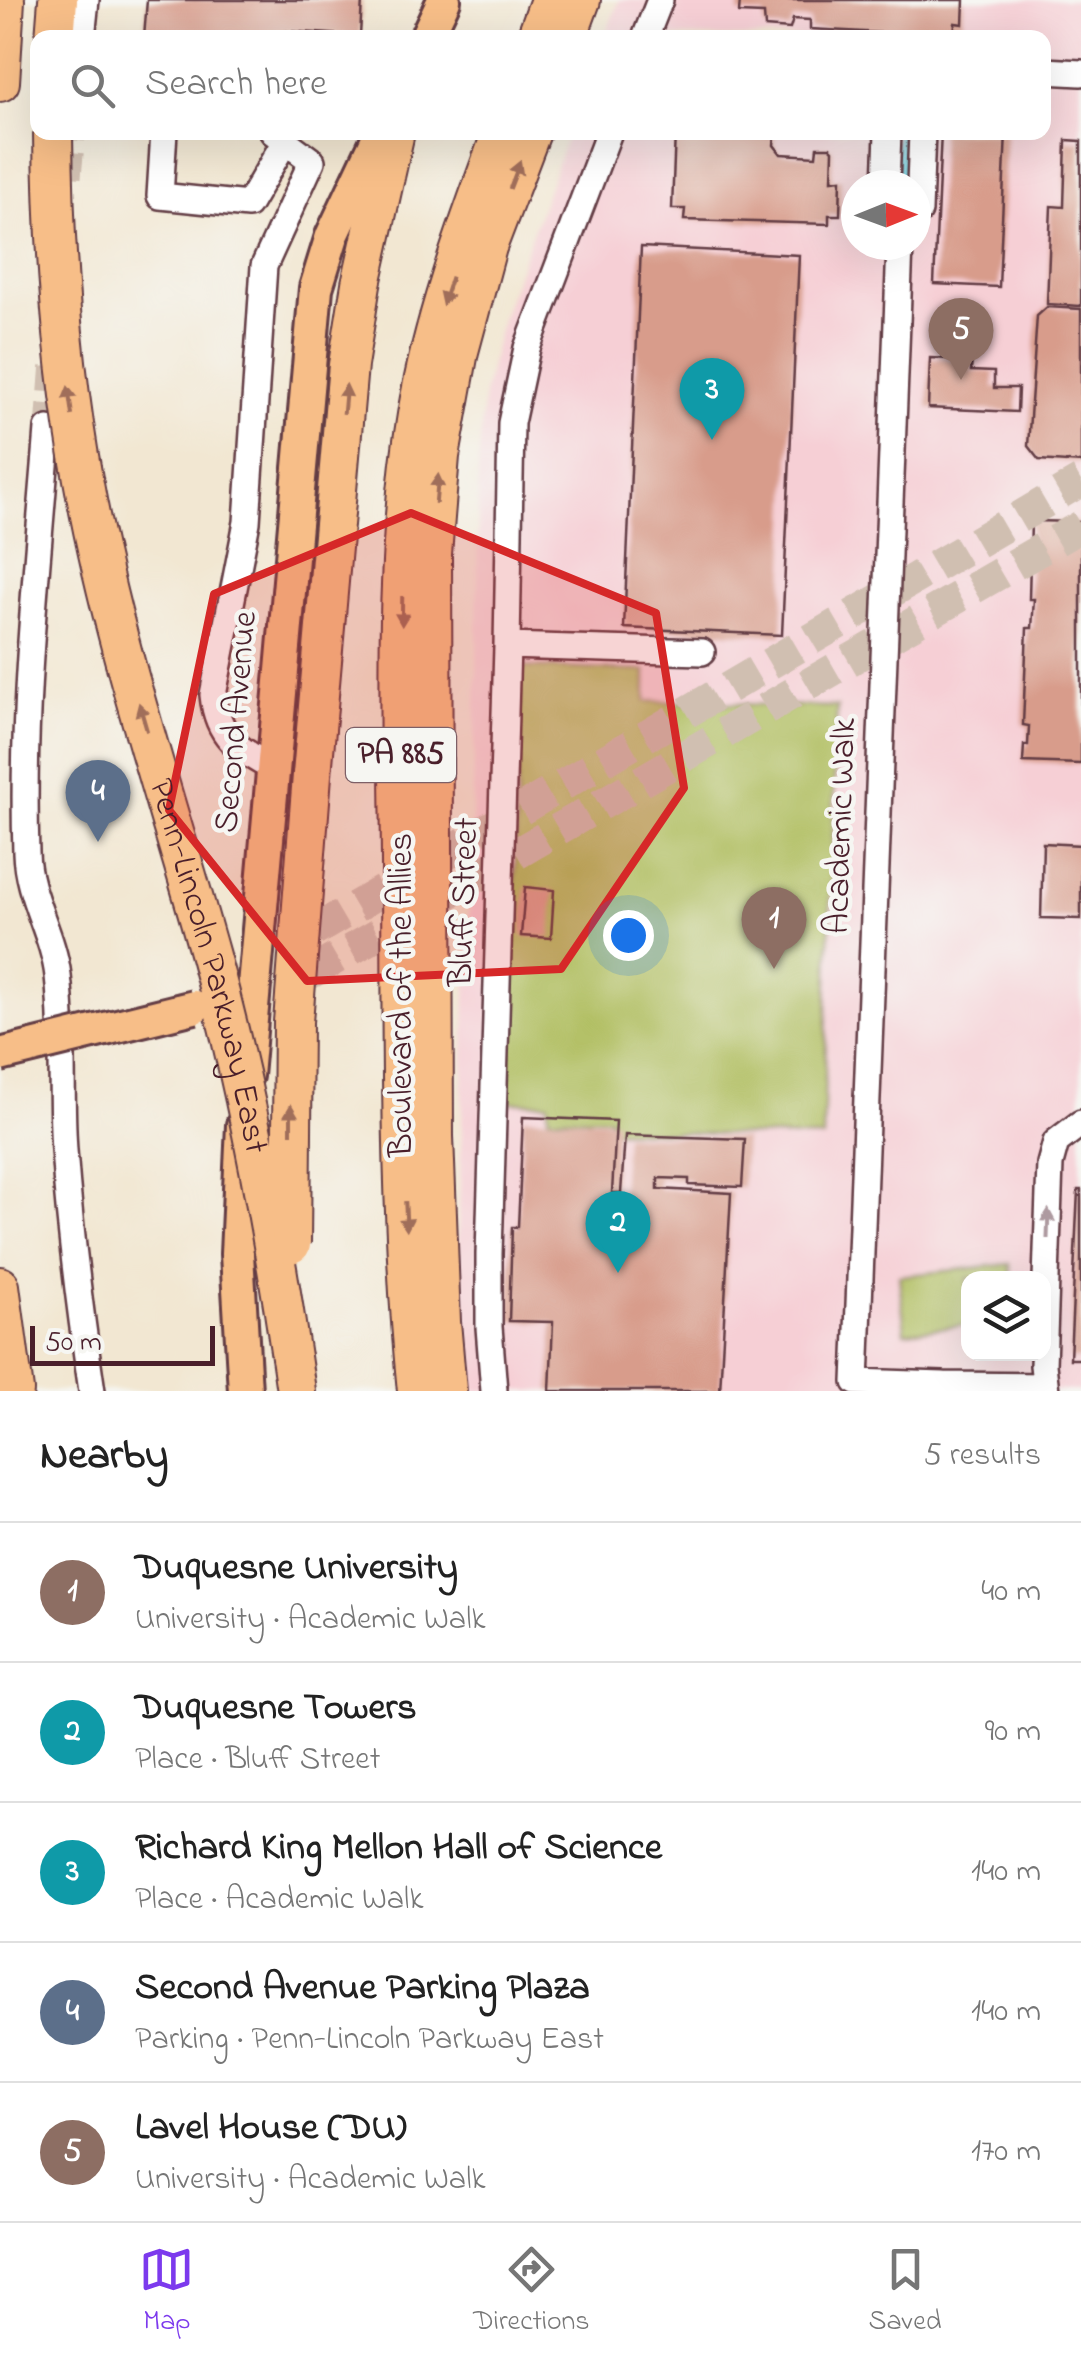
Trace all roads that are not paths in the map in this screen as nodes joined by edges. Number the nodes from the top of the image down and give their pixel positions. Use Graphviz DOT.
graph roads {
  1 [pos="5,0"];
  2 [pos="58,0"];
  3 [pos="86,0"];
  4 [pos="444,0"];
  5 [pos="550,0"];
  6 [pos="581,0"];
  7 [pos="660,0"];
  8 [pos="56,30"];
  9 [pos="83,30"];
  10 [pos="430,30"];
  11 [pos="539,30"];
  12 [pos="570,30"];
  13 [pos="648,30"];
  14 [pos="1051,71"];
  15 [pos="1081,73"];
  16 [pos="0,82"];
  17 [pos="53,140"];
  18 [pos="164,140"];
  19 [pos="278,140"];
  20 [pos="282,140"];
  21 [pos="377,140"];
  22 [pos="393,140"];
  23 [pos="499,140"];
  24 [pos="528,140"];
  25 [pos="606,140"];
  26 [pos="888,140"];
  27 [pos="922,140"];
  28 [pos="887,170"];
  29 [pos="921,170"];
  30 [pos="899,260"];
  31 [pos="48,429"];
  32 [pos="508,646"];
  33 [pos="702,652"];
  34 [pos="273,768"];
  35 [pos="314,932"];
  36 [pos="309,974"];
  37 [pos="252,985"];
  38 [pos="0,1055"];
  39 [pos="1081,1123"];
  40 [pos="0,1286"];
  41 [pos="293,1374"];
  42 [pos="943,1388"];
  43 [pos="1046,1388"];
  44 [pos="14,1391"];
  45 [pos="92,1391"];
  46 [pos="245,1391"];
  47 [pos="417,1391"];
  48 [pos="448,1391"];
  49 [pos="494,1391"];
  1 -- 16 [label="highway"];
  2 -- 8 [label="highway"];
  3 -- 9 [label="street"];
  4 -- 10 [label="main road"];
  5 -- 11 [label="highway"];
  6 -- 12 [label="highway"];
  7 -- 13 [label="street"];
  14 -- 15 [label="street"];
  41 -- 17 [label="highway, Penn-Lincoln Parkway East, one-way, bridge"];
  18 -- 19 [label="street"];
  20 -- 34 [label="street"];
  21 -- 34 [label="main road, Second Avenue"];
  41 -- 22 [label="highway, one-way, bridge"];
  23 -- 47 [label="highway, Boulevard of the Allies / PA 885, one-way"];
  48 -- 24 [label="highway, Boulevard of the Allies / PA 885, one-way"];
  25 -- 32 [label="street, Bluff Street"];
  26 -- 28 [label="street"];
  27 -- 29 [label="street"];
  30 -- 42 [label="street, Academic Walk"];
  31 -- 45 [label="street"];
  32 -- 33 [label="street"];
  32 -- 49 [label="street, Bluff Street"];
  34 -- 37 [label="main road, Second Avenue"];
  35 -- 37 [label="main road"];
  36 -- 37 [label="main road"];
  37 -- 38 [label="main road, bridge"];
  37 -- 46 [label="main road, Second Avenue"];
  43 -- 39 [label="street, one-way"];
  40 -- 44 [label="highway"];
  42 -- 43 [label="street"];
}
